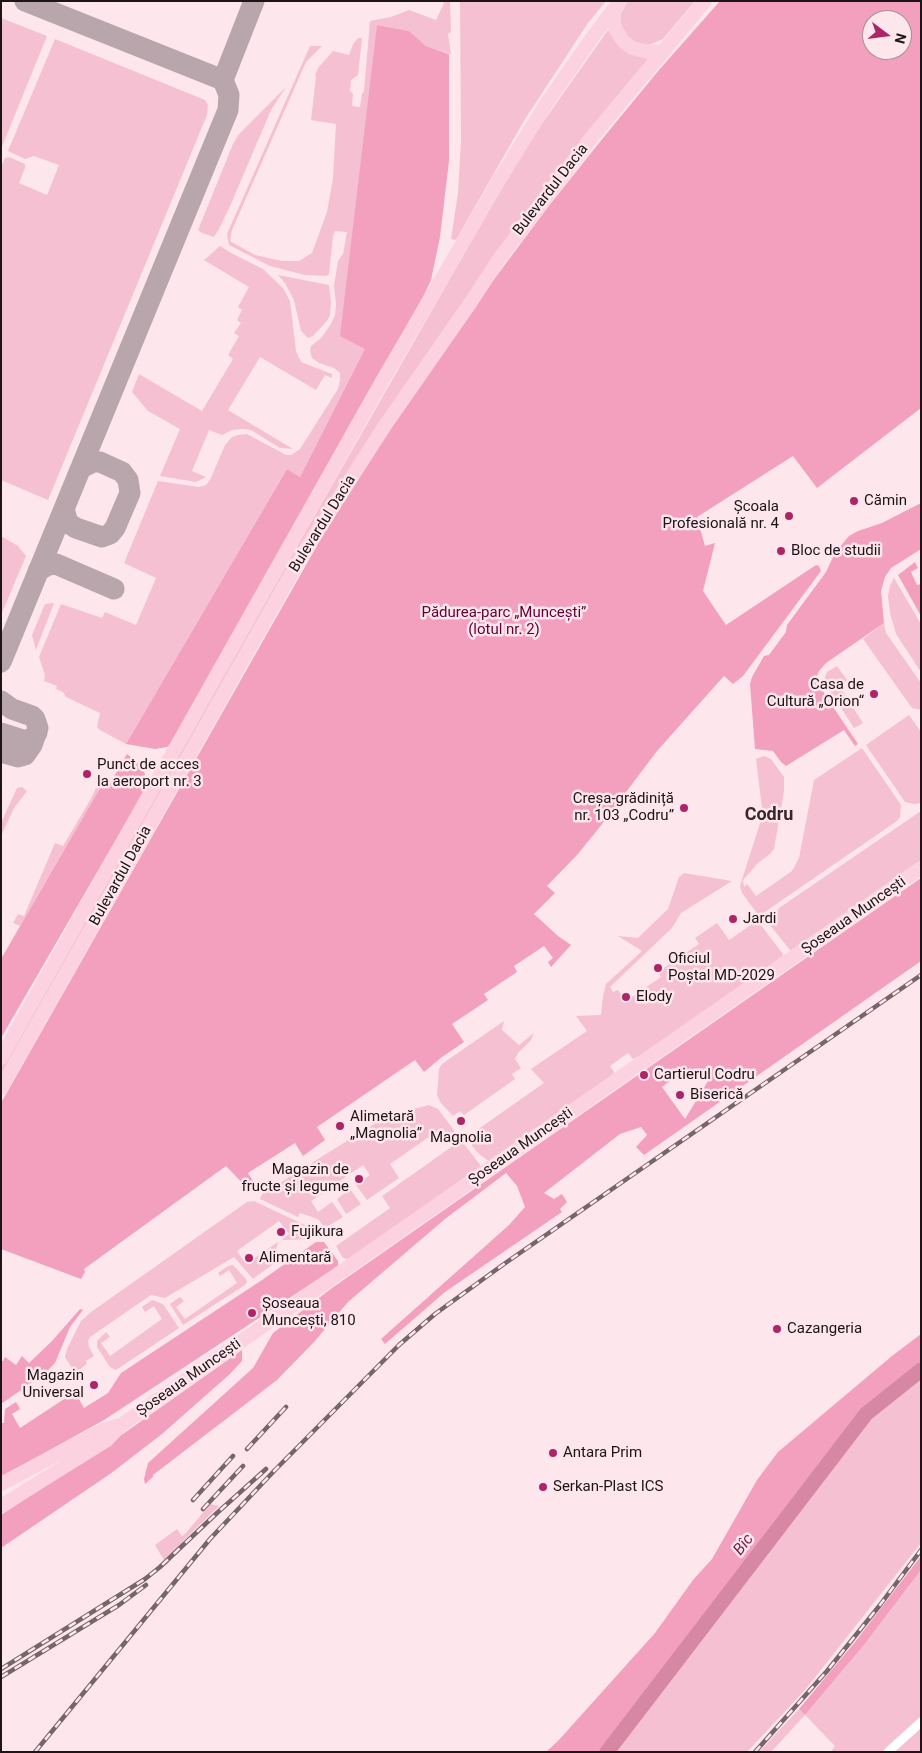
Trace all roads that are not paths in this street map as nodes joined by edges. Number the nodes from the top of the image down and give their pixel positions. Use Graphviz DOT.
graph roads {
  1 [pos="705,1"];
  2 [pos="617,5"];
  3 [pos="664,50"];
  4 [pos="168,762"];
  5 [pos="181,769"];
  6 [pos="921,868"];
  7 [pos="1,1058"];
  8 [pos="1,1088"];
  9 [pos="121,1425"];
  10 [pos="1,1484"];
  11 [pos="1,1506"];
  12 [pos="921,1722"];
  13 [pos="888,1752"];
  1 -- 3 [label="main road, Bulevardul Dacia"];
  2 -- 3 [label="main road"];
  2 -- 4 [label="main road, Bulevardul Dacia"];
  3 -- 5 [label="main road, Bulevardul Dacia"];
  4 -- 5 [label="main road"];
  4 -- 7 [label="main road, Bulevardul Dacia"];
  5 -- 8 [label="main road, Bulevardul Dacia"];
  6 -- 9 [label="main road, Șoseaua Muncești"];
  9 -- 10 [label="main road, Șoseaua Muncești"];
  9 -- 11 [label="main road, Șoseaua Muncești"];
  12 -- 13 [label="street"];
}
